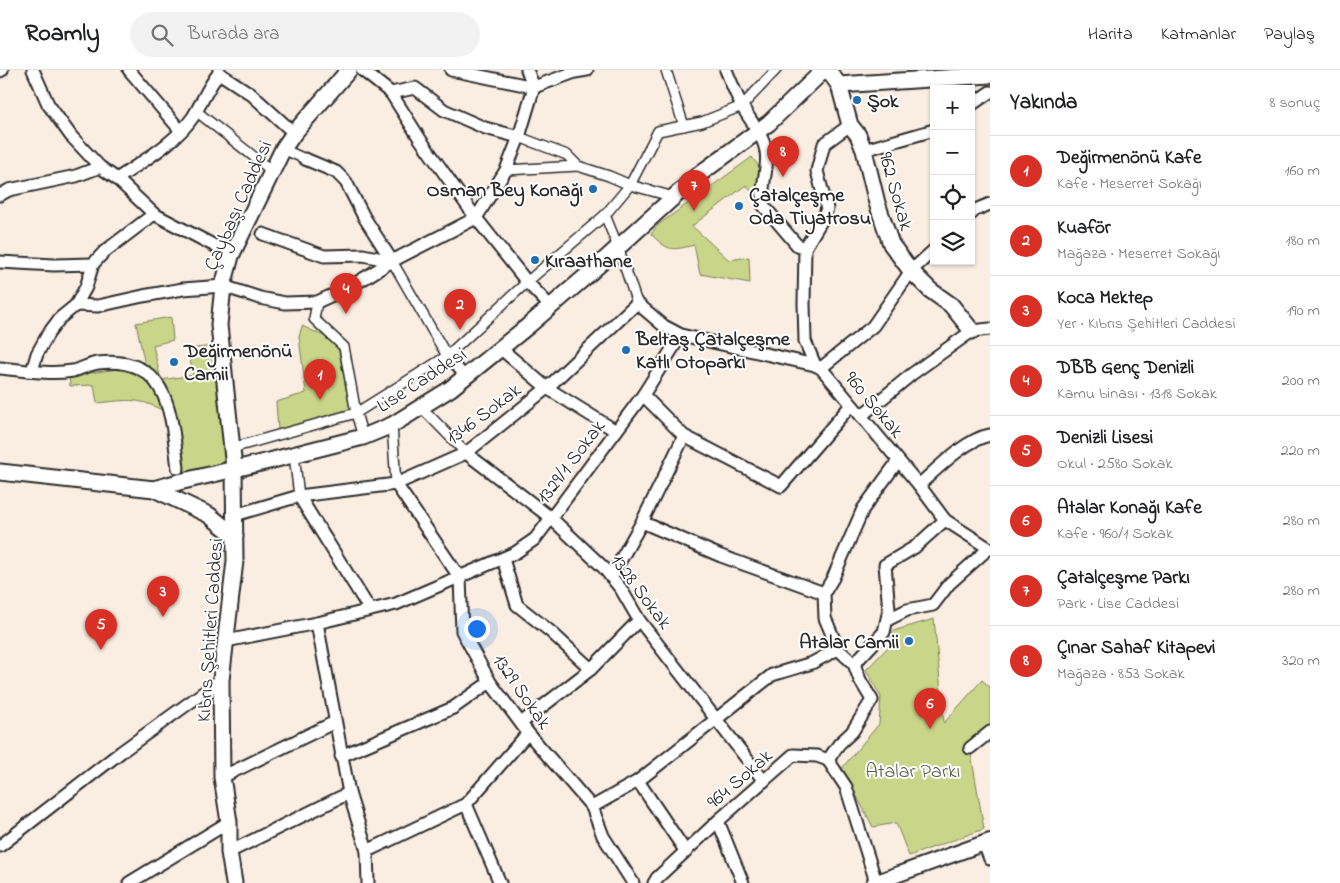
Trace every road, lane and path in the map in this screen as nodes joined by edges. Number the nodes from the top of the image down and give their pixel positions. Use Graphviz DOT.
graph roads {
  1 [pos="33,70"];
  2 [pos="129,70"];
  3 [pos="349,70"];
  4 [pos="362,70"];
  5 [pos="451,70"];
  6 [pos="527,70"];
  7 [pos="587,70"];
  8 [pos="666,70"];
  9 [pos="726,70"];
  10 [pos="776,70"];
  11 [pos="219,72"];
  12 [pos="819,72"];
  13 [pos="983,73"];
  14 [pos="839,85"];
  15 [pos="534,87"];
  16 [pos="990,92"];
  17 [pos="391,93"];
  18 [pos="975,102"];
  19 [pos="742,106"];
  20 [pos="196,111"];
  21 [pos="850,125"];
  22 [pos="684,126"];
  23 [pos="181,131"];
  24 [pos="758,131"];
  25 [pos="930,131"];
  26 [pos="294,133"];
  27 [pos="520,137"];
  28 [pos="283,149"];
  29 [pos="864,150"];
  30 [pos="305,158"];
  31 [pos="578,166"];
  32 [pos="100,167"];
  33 [pos="506,170"];
  34 [pos="272,172"];
  35 [pos="117,179"];
  36 [pos="630,185"];
  37 [pos="0,195"];
  38 [pos="674,197"];
  39 [pos="990,204"];
  40 [pos="975,208"];
  41 [pos="154,214"];
  42 [pos="605,215"];
  43 [pos="476,218"];
  44 [pos="245,227"];
  45 [pos="263,234"];
  46 [pos="618,247"];
  47 [pos="806,248"];
  48 [pos="233,253"];
  49 [pos="930,254"];
  50 [pos="392,261"];
  51 [pos="0,262"];
  52 [pos="93,264"];
  53 [pos="911,271"];
  54 [pos="527,282"];
  55 [pos="223,286"];
  56 [pos="317,302"];
  57 [pos="637,303"];
  58 [pos="76,305"];
  59 [pos="550,306"];
  60 [pos="990,329"];
  61 [pos="972,331"];
  62 [pos="681,335"];
  63 [pos="500,348"];
  64 [pos="447,356"];
  65 [pos="818,366"];
  66 [pos="0,368"];
  67 [pos="32,371"];
  68 [pos="466,376"];
  69 [pos="547,388"];
  70 [pos="643,395"];
  71 [pos="851,405"];
  72 [pos="421,407"];
  73 [pos="356,413"];
  74 [pos="862,416"];
  75 [pos="392,425"];
  76 [pos="616,431"];
  77 [pos="990,435"];
  78 [pos="684,436"];
  79 [pos="363,437"];
  80 [pos="232,448"];
  81 [pos="466,454"];
  82 [pos="294,455"];
  83 [pos="898,461"];
  84 [pos="178,468"];
  85 [pos="234,468"];
  86 [pos="0,472"];
  87 [pos="396,484"];
  88 [pos="919,485"];
  89 [pos="154,490"];
  90 [pos="299,496"];
  91 [pos="235,515"];
  92 [pos="551,518"];
  93 [pos="946,520"];
  94 [pos="642,522"];
  95 [pos="235,536"];
  96 [pos="989,549"];
  97 [pos="503,559"];
  98 [pos="611,577"];
  99 [pos="460,578"];
  100 [pos="824,593"];
  101 [pos="370,610"];
  102 [pos="640,620"];
  103 [pos="887,620"];
  104 [pos="317,623"];
  105 [pos="226,642"];
  106 [pos="838,648"];
  107 [pos="854,664"];
  108 [pos="591,669"];
  109 [pos="221,680"];
  110 [pos="490,682"];
  111 [pos="716,719"];
  112 [pos="335,722"];
  113 [pos="524,728"];
  114 [pos="990,732"];
  115 [pos="970,748"];
  116 [pos="341,756"];
  117 [pos="828,760"];
  118 [pos="222,777"];
  119 [pos="638,781"];
  120 [pos="764,781"];
  121 [pos="348,793"];
  122 [pos="466,804"];
  123 [pos="592,807"];
  124 [pos="718,820"];
  125 [pos="228,822"];
  126 [pos="987,842"];
  127 [pos="0,846"];
  128 [pos="367,851"];
  129 [pos="229,852"];
  130 [pos="686,852"];
  131 [pos="990,859"];
  132 [pos="368,880"];
  133 [pos="129,883"];
  134 [pos="234,883"];
  135 [pos="355,883"];
  136 [pos="500,883"];
  137 [pos="633,883"];
  138 [pos="654,883"];
  139 [pos="743,883"];
  140 [pos="875,883"];
  1 -- 32 [label="street"];
  2 -- 23 [label="street"];
  3 -- 26 [label="main road, Çaybaşı Caddesi"];
  4 -- 17 [label="street"];
  5 -- 15 [label="street"];
  6 -- 15 [label="street"];
  7 -- 15 [label="street"];
  8 -- 22 [label="street"];
  9 -- 19 [label="street"];
  10 -- 19 [label="street"];
  11 -- 20 [label="street"];
  11 -- 26 [label="street"];
  12 -- 14 [label="main road, 962 Sokak"];
  12 -- 24 [label="main road, Lise Caddesi"];
  13 -- 14 [label="main road"];
  14 -- 21 [label="main road, 962 Sokak"];
  15 -- 27 [label="street"];
  16 -- 18 [label="street"];
  17 -- 27 [label="street"];
  17 -- 43 [label="street"];
  19 -- 22 [label="street"];
  19 -- 24 [label="street"];
  20 -- 23 [label="street"];
  20 -- 34 [label="street"];
  21 -- 29 [label="main road, 962 Sokak"];
  21 -- 47 [label="street"];
  22 -- 36 [label="street"];
  23 -- 35 [label="street"];
  24 -- 38 [label="main road, Lise Caddesi"];
  24 -- 47 [label="street"];
  25 -- 29 [label="street"];
  26 -- 28 [label="main road, Çaybaşı Caddesi"];
  27 -- 31 [label="street"];
  27 -- 33 [label="street"];
  28 -- 30 [label="street"];
  28 -- 34 [label="main road, Çaybaşı Caddesi"];
  29 -- 53 [label="main road, 962 Sokak"];
  30 -- 50 [label="street"];
  31 -- 33 [label="street"];
  31 -- 36 [label="street"];
  32 -- 35 [label="street"];
  32 -- 37 [label="street"];
  33 -- 43 [label="street"];
  34 -- 44 [label="main road, Çaybaşı Caddesi"];
  35 -- 41 [label="street"];
  36 -- 38 [label="street"];
  36 -- 42 [label="street"];
  38 -- 46 [label="main road, Lise Caddesi"];
  39 -- 40 [label="street"];
  41 -- 48 [label="street"];
  41 -- 52 [label="street"];
  42 -- 46 [label="street"];
  42 -- 54 [label="street"];
  43 -- 50 [label="street"];
  43 -- 54 [label="street"];
  44 -- 45 [label="street"];
  44 -- 48 [label="main road, Çaybaşı Caddesi"];
  45 -- 50 [label="street"];
  46 -- 57 [label="street"];
  46 -- 59 [label="main road, Lise Caddesi"];
  47 -- 65 [label="street, 960 Sokak"];
  48 -- 55 [label="main road, Çaybaşı Caddesi"];
  49 -- 53 [label="street"];
  50 -- 56 [label="street"];
  50 -- 64 [label="street"];
  51 -- 52 [label="street"];
  52 -- 58 [label="street"];
  53 -- 61 [label="main road, 962 Sokak"];
  53 -- 65 [label="street"];
  54 -- 59 [label="street"];
  54 -- 64 [label="street"];
  55 -- 56 [label="street"];
  55 -- 58 [label="street"];
  55 -- 80 [label="main road, Çaybaşı Caddesi"];
  56 -- 73 [label="street"];
  57 -- 62 [label="street"];
  57 -- 69 [label="street, 1346 Sokak"];
  58 -- 67 [label="street"];
  59 -- 63 [label="main road, Lise Caddesi"];
  60 -- 61 [label="street"];
  61 -- 74 [label="street"];
  62 -- 65 [label="street"];
  62 -- 70 [label="street, 1329/1 Sokak"];
  63 -- 68 [label="main road, Lise Caddesi"];
  63 -- 69 [label="street"];
  64 -- 68 [label="street"];
  64 -- 73 [label="street"];
  65 -- 71 [label="street, 960 Sokak"];
  66 -- 67 [label="street"];
  67 -- 84 [label="street"];
  68 -- 72 [label="main road, Lise Caddesi"];
  69 -- 76 [label="street"];
  69 -- 81 [label="street, 1346 Sokak"];
  70 -- 76 [label="street, 1329/1 Sokak"];
  70 -- 78 [label="street"];
  71 -- 74 [label="street, 960 Sokak"];
  71 -- 78 [label="street"];
  72 -- 75 [label="main road, Lise Caddesi"];
  72 -- 81 [label="street, 1328 Sokak"];
  73 -- 79 [label="street"];
  73 -- 80 [label="street"];
  74 -- 83 [label="street, 960 Sokak"];
  75 -- 79 [label="main road, Lise Caddesi"];
  75 -- 87 [label="street"];
  76 -- 92 [label="street, 1329/1 Sokak"];
  77 -- 88 [label="street"];
  78 -- 94 [label="street"];
  79 -- 82 [label="main road, Lise Caddesi"];
  80 -- 85 [label="main road, Çaybaşı Caddesi"];
  81 -- 87 [label="street, 1346 Sokak"];
  81 -- 92 [label="street, 1328 Sokak"];
  82 -- 85 [label="main road, Lise Caddesi"];
  82 -- 90 [label="street"];
  83 -- 88 [label="street, 960 Sokak"];
  83 -- 100 [label="street"];
  85 -- 89 [label="main road, Lise Caddesi"];
  85 -- 91 [label="main road, Kıbrıs Şehitleri Caddesi"];
  86 -- 89 [label="main road, Lise Caddesi"];
  87 -- 90 [label="street, 1346 Sokak"];
  87 -- 99 [label="street"];
  88 -- 93 [label="street, 960 Sokak"];
  89 -- 95 [label="main road"];
  90 -- 91 [label="street, 1346 Sokak"];
  90 -- 101 [label="street"];
  91 -- 95 [label="main road, Kıbrıs Şehitleri Caddesi"];
  92 -- 97 [label="street, 1329/1 Sokak"];
  92 -- 98 [label="street, 1328 Sokak"];
  93 -- 96 [label="street, 960 Sokak"];
  93 -- 103 [label="street"];
  94 -- 98 [label="street"];
  94 -- 100 [label="street"];
  95 -- 105 [label="main road, Kıbrıs Şehitleri Caddesi"];
  96 -- 103 [label="street"];
  97 -- 99 [label="street, 1329/1 Sokak"];
  97 -- 108 [label="street"];
  98 -- 102 [label="street, 1328 Sokak"];
  99 -- 101 [label="street, 1329/1 Sokak"];
  99 -- 110 [label="street, 1329 Sokak"];
  100 -- 106 [label="street"];
  101 -- 104 [label="street, 1329/1 Sokak"];
  102 -- 108 [label="street"];
  102 -- 111 [label="street, 1328 Sokak"];
  103 -- 107 [label="street"];
  104 -- 105 [label="street, 1329/1 Sokak"];
  104 -- 112 [label="street"];
  105 -- 109 [label="main road, Kıbrıs Şehitleri Caddesi"];
  106 -- 107 [label="street"];
  106 -- 111 [label="street"];
  107 -- 117 [label="street"];
  108 -- 113 [label="street"];
  109 -- 118 [label="main road, Kıbrıs Şehitleri Caddesi"];
  109 -- 127 [label="street"];
  110 -- 113 [label="street, 1329 Sokak"];
  110 -- 116 [label="street"];
  111 -- 119 [label="street"];
  111 -- 120 [label="street, 1328 Sokak"];
  112 -- 116 [label="street"];
  112 -- 118 [label="street"];
  113 -- 122 [label="street"];
  113 -- 123 [label="street, 1329 Sokak"];
  114 -- 115 [label="street"];
  116 -- 121 [label="street"];
  117 -- 120 [label="street, 964 Sokak"];
  117 -- 140 [label="street"];
  118 -- 125 [label="main road, Kıbrıs Şehitleri Caddesi"];
  119 -- 123 [label="street"];
  119 -- 130 [label="street"];
  120 -- 124 [label="street, 964 Sokak"];
  121 -- 128 [label="street"];
  121 -- 129 [label="street"];
  122 -- 128 [label="street"];
  122 -- 136 [label="street"];
  123 -- 137 [label="street, 1329 Sokak"];
  124 -- 130 [label="street, 964 Sokak"];
  124 -- 139 [label="street"];
  125 -- 129 [label="main road, Kıbrıs Şehitleri Caddesi"];
  125 -- 133 [label="street"];
  126 -- 131 [label="street"];
  126 -- 140 [label="street"];
  128 -- 132 [label="street"];
  129 -- 134 [label="main road, Kıbrıs Şehitleri Caddesi"];
  130 -- 138 [label="street, 964 Sokak"];
  132 -- 135 [label="street"];
}
